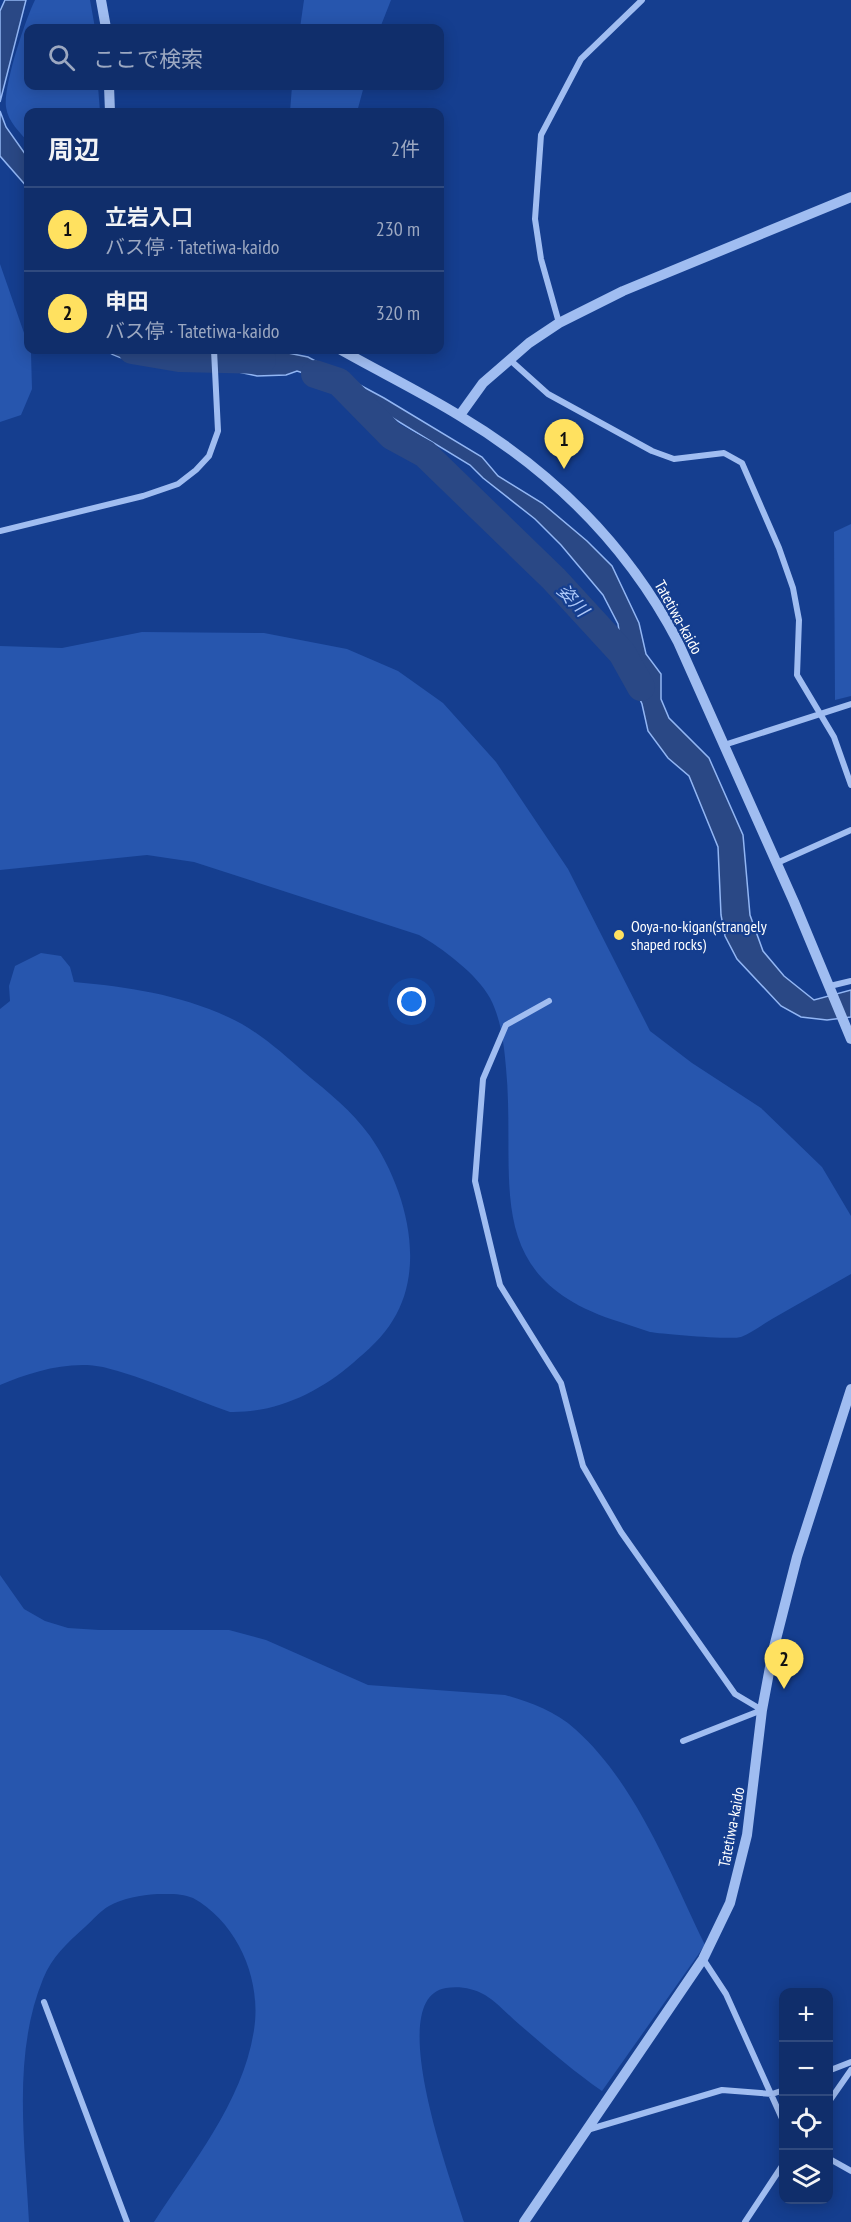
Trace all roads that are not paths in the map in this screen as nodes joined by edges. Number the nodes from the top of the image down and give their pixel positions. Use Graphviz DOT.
graph roads {
  1 [pos="101,0"];
  2 [pos="642,0"];
  3 [pos="105,24"];
  4 [pos="109,90"];
  5 [pos="110,108"];
  6 [pos="851,197"];
  7 [pos="559,323"];
  8 [pos="214,354"];
  9 [pos="348,354"];
  10 [pos="508,360"];
  11 [pos="460,415"];
  12 [pos="0,531"];
  13 [pos="851,704"];
  14 [pos="821,714"];
  15 [pos="724,745"];
  16 [pos="851,785"];
  17 [pos="851,831"];
  18 [pos="777,863"];
  19 [pos="851,981"];
  20 [pos="830,986"];
  21 [pos="549,1001"];
  22 [pos="851,1039"];
  23 [pos="851,1389"];
  24 [pos="762,1710"];
  25 [pos="683,1741"];
  26 [pos="703,1959"];
  27 [pos="44,2002"];
  28 [pos="851,2062"];
  29 [pos="833,2069"];
  30 [pos="851,2070"];
  31 [pos="779,2091"];
  32 [pos="772,2094"];
  33 [pos="833,2096"];
  34 [pos="779,2112"];
  35 [pos="584,2131"];
  36 [pos="833,2161"];
  37 [pos="779,2169"];
  38 [pos="851,2171"];
  39 [pos="128,2222"];
  40 [pos="524,2222"];
  41 [pos="744,2222"];
  1 -- 3 [label="street"];
  2 -- 7 [label="street"];
  4 -- 5 [label="street"];
  6 -- 7 [label="street"];
  7 -- 10 [label="street"];
  8 -- 12 [label="street"];
  9 -- 11 [label="street, Tatetiwa-kaido"];
  10 -- 11 [label="street"];
  10 -- 14 [label="street"];
  11 -- 15 [label="street, Tatetiwa-kaido"];
  13 -- 14 [label="street"];
  14 -- 15 [label="street"];
  14 -- 16 [label="street"];
  15 -- 18 [label="street, Tatetiwa-kaido"];
  17 -- 18 [label="street"];
  18 -- 20 [label="street, Tatetiwa-kaido"];
  19 -- 20 [label="street"];
  20 -- 22 [label="street, Tatetiwa-kaido"];
  21 -- 24 [label="street"];
  23 -- 24 [label="street, Tatetiwa-kaido"];
  24 -- 25 [label="street"];
  24 -- 26 [label="street, Tatetiwa-kaido"];
  26 -- 32 [label="street"];
  26 -- 35 [label="street, Tatetiwa-kaido"];
  27 -- 39 [label="street"];
  28 -- 29 [label="street"];
  30 -- 33 [label="street"];
  31 -- 32 [label="street"];
  32 -- 34 [label="street"];
  32 -- 35 [label="street"];
  35 -- 40 [label="street, Tatetiwa-kaido"];
  36 -- 38 [label="street"];
  37 -- 41 [label="street"];
}
